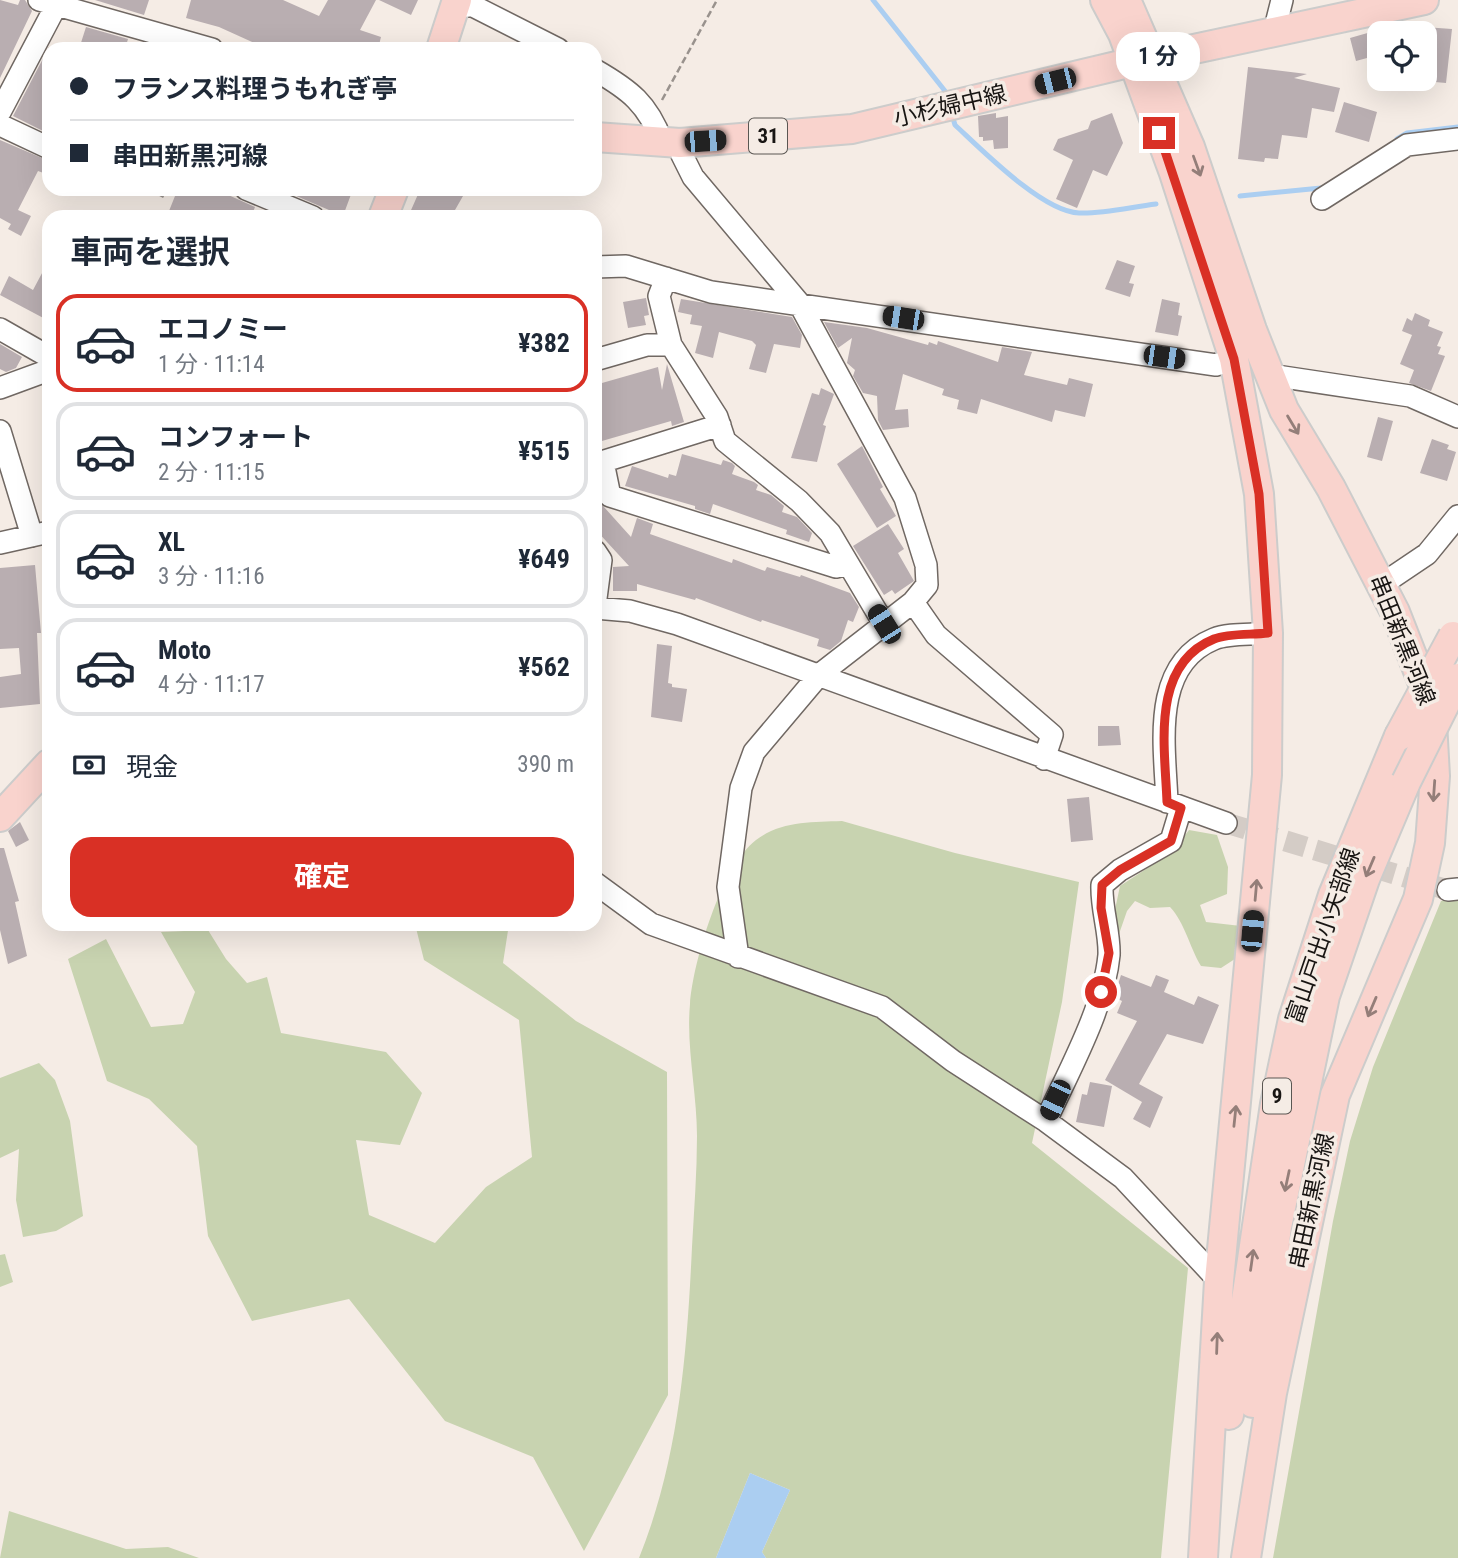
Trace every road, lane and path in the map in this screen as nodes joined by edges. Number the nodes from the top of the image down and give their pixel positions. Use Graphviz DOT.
graph roads {
  1 [pos="718,0"];
  2 [pos="1105,0"];
  3 [pos="1126,0"];
  4 [pos="1282,0"];
  5 [pos="1424,0"];
  6 [pos="51,2"];
  7 [pos="456,3"];
  8 [pos="1274,32"];
  9 [pos="188,42"];
  10 [pos="444,42"];
  11 [pos="544,42"];
  12 [pos="1142,60"];
  13 [pos="602,74"];
  14 [pos="0,112"];
  15 [pos="0,125"];
  16 [pos="665,134"];
  17 [pos="602,137"];
  18 [pos="1458,139"];
  19 [pos="42,145"];
  20 [pos="162,196"];
  21 [pos="263,196"];
  22 [pos="166,198"];
  23 [pos="1322,198"];
  24 [pos="296,210"];
  25 [pos="602,267"];
  26 [pos="666,278"];
  27 [pos="799,303"];
  28 [pos="0,329"];
  29 [pos="671,345"];
  30 [pos="42,353"];
  31 [pos="602,358"];
  32 [pos="1234,359"];
  33 [pos="42,373"];
  34 [pos="1270,375"];
  35 [pos="0,388"];
  36 [pos="1458,416"];
  37 [pos="720,425"];
  38 [pos="0,431"];
  39 [pos="602,462"];
  40 [pos="602,472"];
  41 [pos="1458,516"];
  42 [pos="41,534"];
  43 [pos="0,543"];
  44 [pos="848,564"];
  45 [pos="1381,585"];
  46 [pos="913,602"];
  47 [pos="602,608"];
  48 [pos="884,624"];
  49 [pos="1456,632"];
  50 [pos="1268,633"];
  51 [pos="819,675"];
  52 [pos="1458,678"];
  53 [pos="1044,759"];
  54 [pos="42,772"];
  55 [pos="1174,805"];
  56 [pos="0,817"];
  57 [pos="1226,823"];
  58 [pos="602,888"];
  59 [pos="738,957"];
  60 [pos="1045,1121"];
  61 [pos="1219,1281"];
  62 [pos="1231,1480"];
  63 [pos="1203,1558"];
  64 [pos="1209,1558"];
  65 [pos="1232,1558"];
  66 [pos="1246,1558"];
  1 -- 16 [label="path"];
  2 -- 12 [label="main road, 串田新黒河線"];
  3 -- 12 [label="main road, 串田新黒河線"];
  4 -- 8 [label="street"];
  5 -- 8 [label="main road, 小杉婦中線 / 31"];
  6 -- 9 [label="street"];
  6 -- 14 [label="street"];
  7 -- 10 [label="main road"];
  7 -- 11 [label="street"];
  8 -- 12 [label="main road, 小杉婦中線 / 31"];
  12 -- 16 [label="main road, 小杉婦中線 / 31"];
  12 -- 32 [label="main road, 串田新黒河線"];
  12 -- 34 [label="main road, 串田新黒河線, one-way"];
  13 -- 16 [label="street"];
  15 -- 19 [label="street"];
  16 -- 17 [label="main road, 小杉婦中線 / 31"];
  16 -- 27 [label="street"];
  18 -- 23 [label="street"];
  20 -- 22 [label="path"];
  21 -- 24 [label="street"];
  25 -- 26 [label="street"];
  26 -- 27 [label="street"];
  26 -- 29 [label="street"];
  27 -- 32 [label="street"];
  27 -- 46 [label="street"];
  28 -- 30 [label="street"];
  29 -- 31 [label="street"];
  29 -- 37 [label="street"];
  32 -- 50 [label="main road, 串田新黒河線"];
  33 -- 35 [label="street"];
  34 -- 36 [label="street"];
  34 -- 45 [label="main road, 串田新黒河線, one-way"];
  37 -- 39 [label="street"];
  37 -- 44 [label="street"];
  38 -- 42 [label="street"];
  40 -- 44 [label="street"];
  41 -- 45 [label="street"];
  42 -- 43 [label="street"];
  44 -- 48 [label="street"];
  45 -- 66 [label="main road, 串田新黒河線, one-way"];
  46 -- 48 [label="street"];
  46 -- 53 [label="street"];
  47 -- 51 [label="street"];
  48 -- 51 [label="street"];
  62 -- 49 [label="main road, 富山戸出小矢部線 / 9, one-way, bridge"];
  50 -- 55 [label="street"];
  61 -- 50 [label="main road, 串田新黒河線, one-way"];
  51 -- 53 [label="street"];
  51 -- 59 [label="street"];
  52 -- 62 [label="main road, 富山戸出小矢部線 / 9, one-way, bridge"];
  53 -- 55 [label="street"];
  54 -- 56 [label="main road"];
  55 -- 57 [label="street"];
  55 -- 60 [label="street"];
  58 -- 59 [label="street"];
  59 -- 60 [label="street"];
  60 -- 61 [label="street"];
  63 -- 61 [label="main road, 串田新黒河線, one-way"];
  62 -- 64 [label="main road"];
  62 -- 65 [label="main road"];
}
